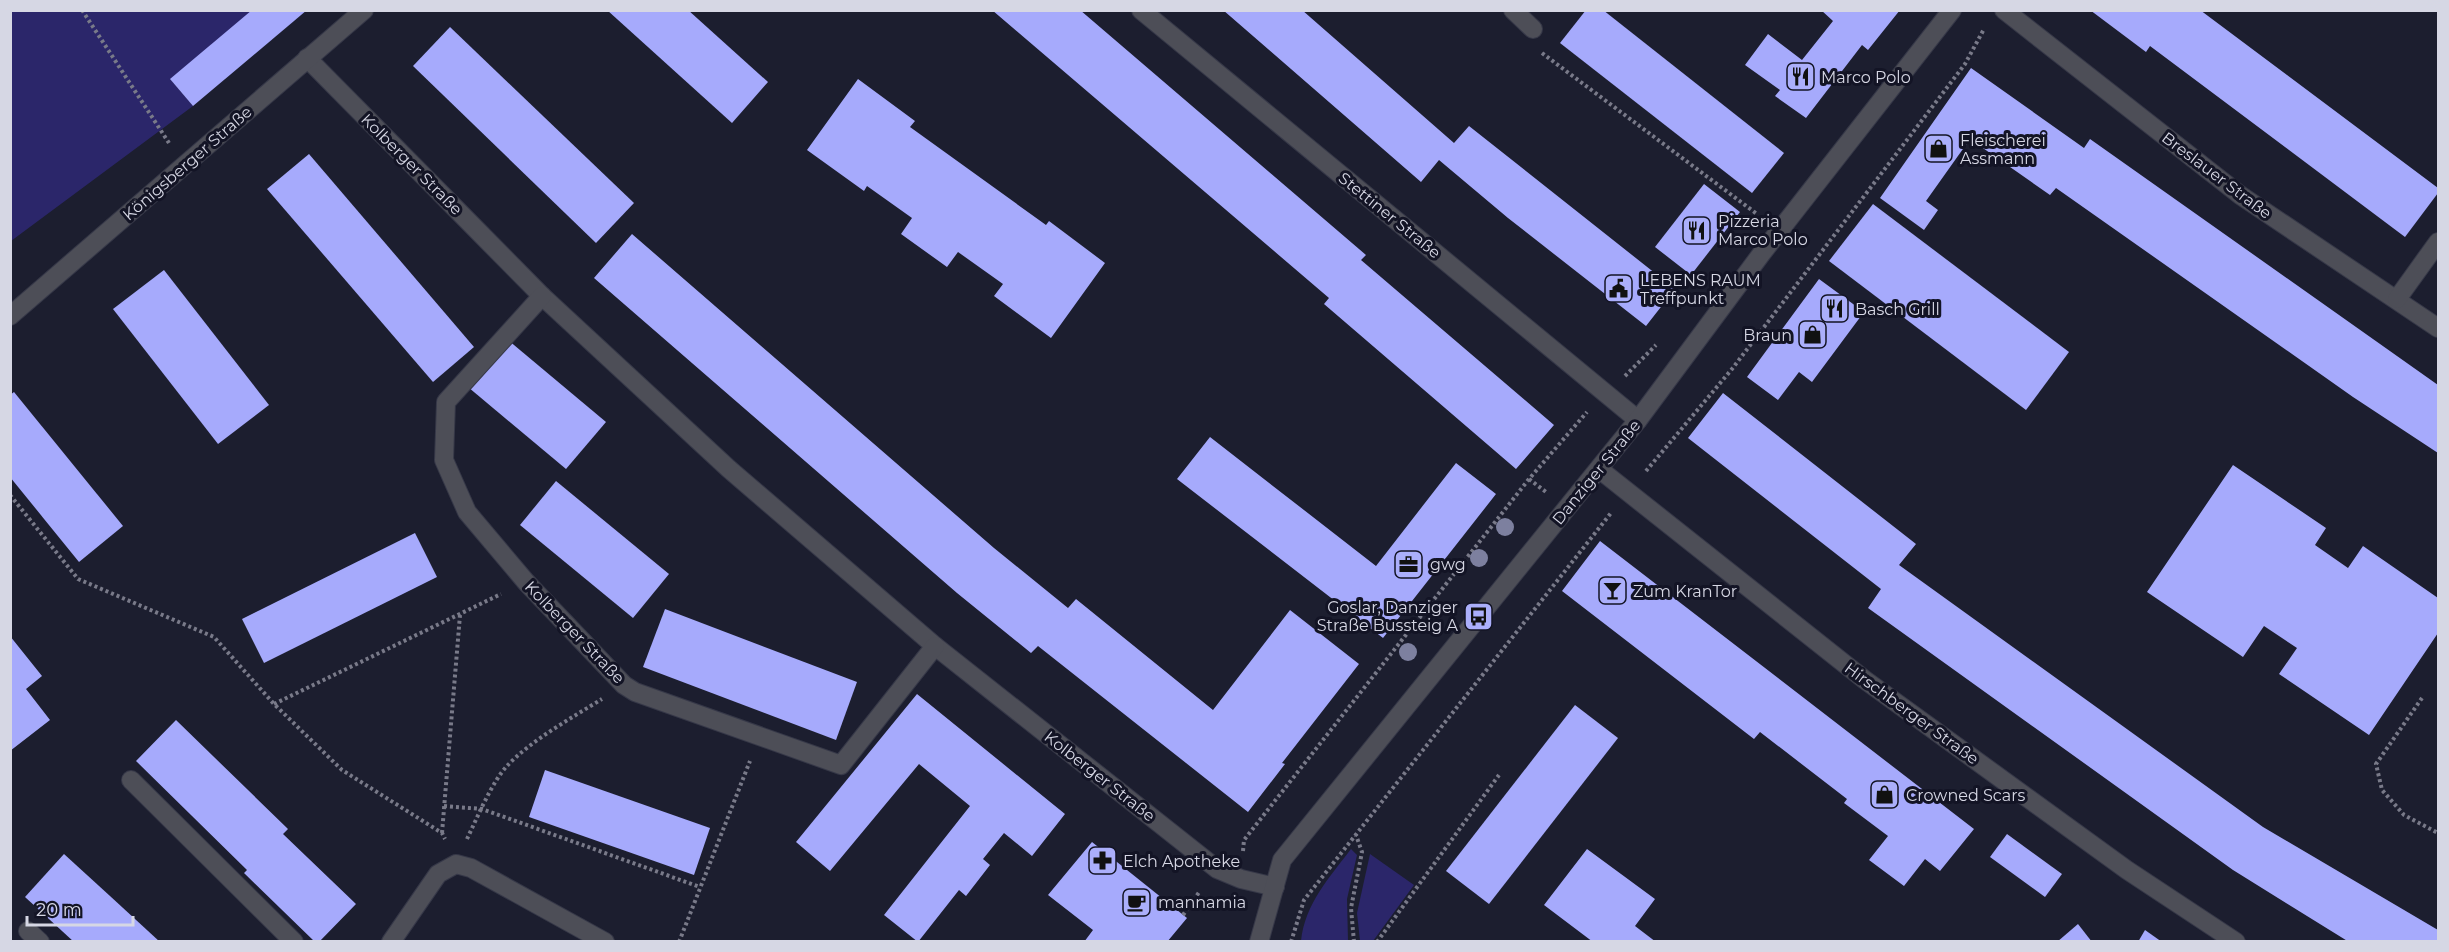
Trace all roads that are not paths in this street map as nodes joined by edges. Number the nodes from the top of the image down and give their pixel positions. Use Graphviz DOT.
graph roads {
  1 [pos="364,10"];
  2 [pos="1141,10"];
  3 [pos="1513,10"];
  4 [pos="1952,10"];
  5 [pos="1997,15"];
  6 [pos="1533,28"];
  7 [pos="307,58"];
  8 [pos="2439,242"];
  9 [pos="542,296"];
  10 [pos="2397,299"];
  11 [pos="10,316"];
  12 [pos="2439,328"];
  13 [pos="1638,420"];
  14 [pos="1599,469"];
  15 [pos="935,646"];
  16 [pos="131,780"];
  17 [pos="1275,887"];
  18 [pos="294,942"];
  19 [pos="391,942"];
  20 [pos="605,942"];
  21 [pos="1259,942"];
  22 [pos="2236,942"];
  1 -- 7 [label="street, Königsberger Straße"];
  2 -- 13 [label="street, Stettiner Straße"];
  3 -- 6 [label="street"];
  4 -- 13 [label="street, Danziger Straße"];
  5 -- 10 [label="street, Breslauer Straße"];
  7 -- 9 [label="street, Kolberger Straße"];
  7 -- 11 [label="street, Königsberger Straße"];
  8 -- 10 [label="street"];
  9 -- 15 [label="street, Kolberger Straße"];
  9 -- 15 [label="street, Kolberger Straße"];
  10 -- 12 [label="street, Breslauer Straße"];
  13 -- 14 [label="street, Danziger Straße"];
  14 -- 17 [label="street, Danziger Straße"];
  14 -- 22 [label="street, Hirschberger Straße"];
  15 -- 17 [label="street, Kolberger Straße"];
  16 -- 18 [label="street"];
  17 -- 21 [label="street, Danziger Straße"];
  19 -- 20 [label="street"];
}
